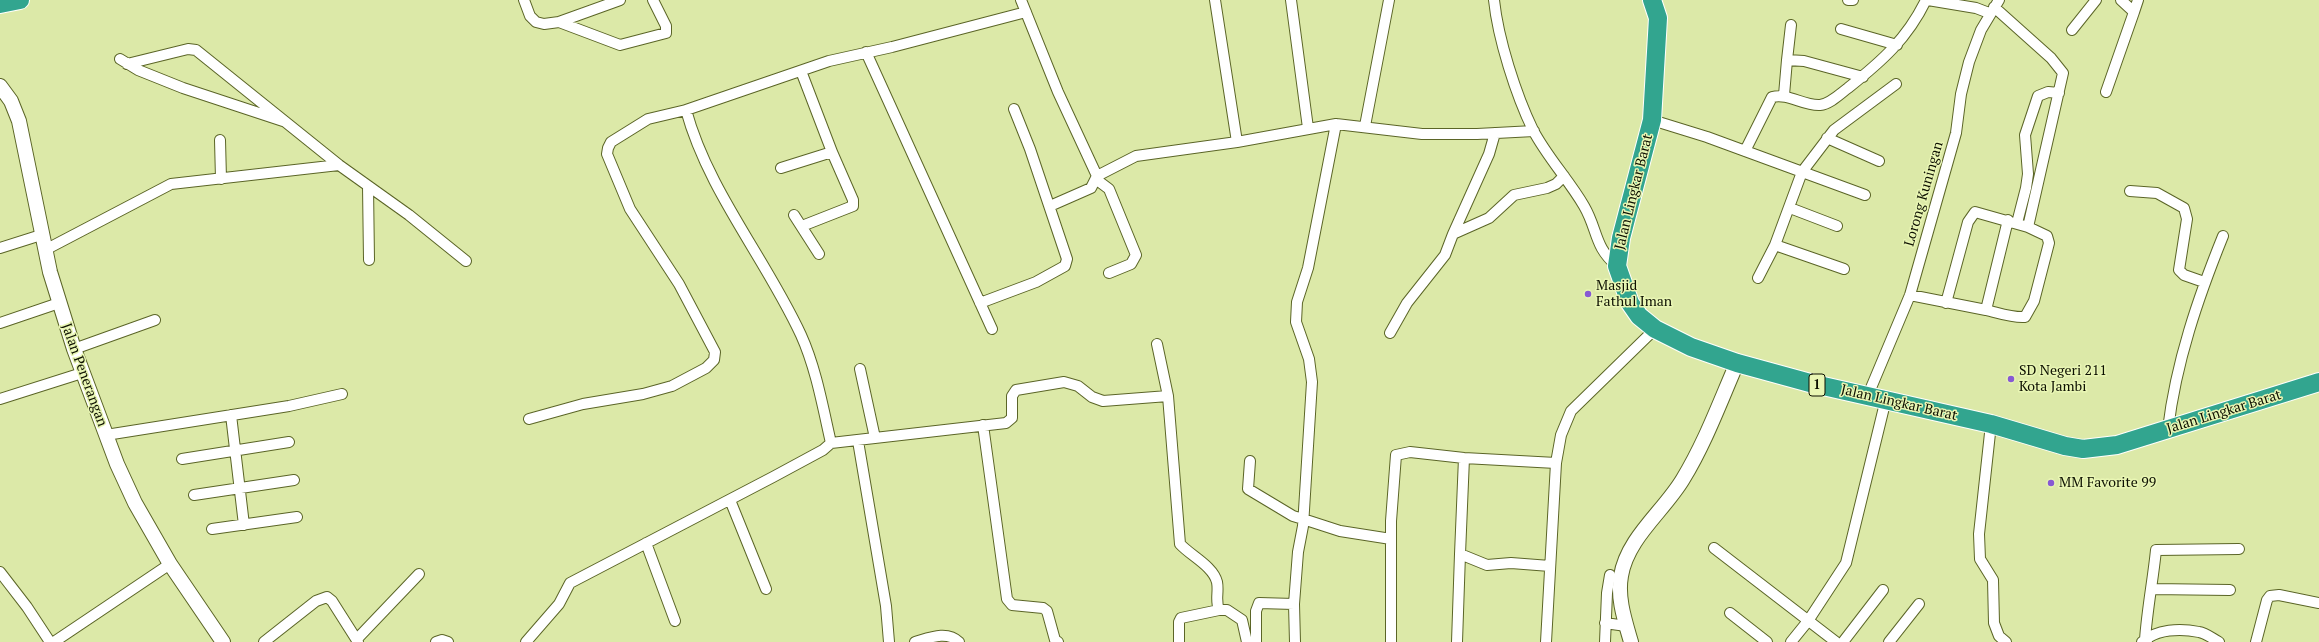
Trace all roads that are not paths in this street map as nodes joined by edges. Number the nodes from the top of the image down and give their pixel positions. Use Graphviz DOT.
graph roads {
  1 [pos="20,0"];
  2 [pos="524,0"];
  3 [pos="620,0"];
  4 [pos="653,0"];
  5 [pos="1022,0"];
  6 [pos="1215,0"];
  7 [pos="1291,0"];
  8 [pos="1389,0"];
  9 [pos="1494,0"];
  10 [pos="1652,0"];
  11 [pos="1848,0"];
  12 [pos="1853,0"];
  13 [pos="1927,0"];
  14 [pos="2096,0"];
  15 [pos="2121,0"];
  16 [pos="2138,0"];
  17 [pos="0,4"];
  18 [pos="1978,4"];
  19 [pos="1994,7"];
  20 [pos="1026,12"];
  21 [pos="2134,12"];
  22 [pos="559,22"];
  23 [pos="1791,25"];
  24 [pos="1841,29"];
  25 [pos="2072,30"];
  26 [pos="1897,45"];
  27 [pos="866,52"];
  28 [pos="1787,60"];
  29 [pos="801,71"];
  30 [pos="1863,77"];
  31 [pos="1896,84"];
  32 [pos="0,86"];
  33 [pos="2106,92"];
  34 [pos="2059,93"];
  35 [pos="1784,95"];
  36 [pos="1014,109"];
  37 [pos="686,110"];
  38 [pos="1652,120"];
  39 [pos="285,122"];
  40 [pos="1336,124"];
  41 [pos="1365,126"];
  42 [pos="1308,128"];
  43 [pos="1534,131"];
  44 [pos="1495,133"];
  45 [pos="1827,138"];
  46 [pos="220,140"];
  47 [pos="1237,142"];
  48 [pos="1745,151"];
  49 [pos="832,152"];
  50 [pos="1879,161"];
  51 [pos="339,165"];
  52 [pos="781,168"];
  53 [pos="1802,172"];
  54 [pos="1564,176"];
  55 [pos="1097,178"];
  56 [pos="221,179"];
  57 [pos="368,186"];
  58 [pos="2130,191"];
  59 [pos="1865,196"];
  60 [pos="1050,206"];
  61 [pos="1790,208"];
  62 [pos="794,215"];
  63 [pos="2012,222"];
  64 [pos="802,226"];
  65 [pos="1837,226"];
  66 [pos="2028,227"];
  67 [pos="1454,234"];
  68 [pos="41,235"];
  69 [pos="2223,236"];
  70 [pos="1775,245"];
  71 [pos="0,248"];
  72 [pos="45,250"];
  73 [pos="819,254"];
  74 [pos="369,260"];
  75 [pos="466,261"];
  76 [pos="1617,266"];
  77 [pos="1844,269"];
  78 [pos="1109,273"];
  79 [pos="1758,278"];
  80 [pos="2204,282"];
  81 [pos="1910,295"];
  82 [pos="59,303"];
  83 [pos="980,303"];
  84 [pos="1946,303"];
  85 [pos="1986,310"];
  86 [pos="156,320"];
  87 [pos="0,323"];
  88 [pos="992,329"];
  89 [pos="1655,329"];
  90 [pos="1390,333"];
  91 [pos="1157,344"];
  92 [pos="74,350"];
  93 [pos="1738,363"];
  94 [pos="860,369"];
  95 [pos="82,372"];
  96 [pos="2319,382"];
  97 [pos="342,394"];
  98 [pos="1868,395"];
  99 [pos="1168,396"];
  100 [pos="0,399"];
  101 [pos="1886,399"];
  102 [pos="231,415"];
  103 [pos="529,420"];
  104 [pos="1991,424"];
  105 [pos="983,425"];
  106 [pos="2168,429"];
  107 [pos="106,435"];
  108 [pos="875,438"];
  109 [pos="858,441"];
  110 [pos="290,442"];
  111 [pos="831,443"];
  112 [pos="236,452"];
  113 [pos="1464,458"];
  114 [pos="182,459"];
  115 [pos="1250,460"];
  116 [pos="1556,463"];
  117 [pos="294,480"];
  118 [pos="241,488"];
  119 [pos="194,495"];
  120 [pos="730,500"];
  121 [pos="297,517"];
  122 [pos="1303,519"];
  123 [pos="244,525"];
  124 [pos="212,529"];
  125 [pos="1391,539"];
  126 [pos="646,543"];
  127 [pos="1714,548"];
  128 [pos="2239,549"];
  129 [pos="1460,554"];
  130 [pos="170,564"];
  131 [pos="1550,566"];
  132 [pos="0,572"];
  133 [pos="418,574"];
  134 [pos="1610,575"];
  135 [pos="766,589"];
  136 [pos="2152,589"];
  137 [pos="1883,590"];
  138 [pos="2230,590"];
  139 [pos="2319,603"];
  140 [pos="1294,604"];
  141 [pos="1919,604"];
  142 [pos="1219,610"];
  143 [pos="1730,613"];
  144 [pos="675,621"];
  145 [pos="1808,621"];
  146 [pos="1605,623"];
  147 [pos="1626,626"];
  148 [pos="2000,640"];
  149 [pos="358,641"];
  150 [pos="957,641"];
  151 [pos="1056,641"];
  152 [pos="2145,641"];
  153 [pos="50,642"];
  154 [pos="54,642"];
  155 [pos="223,642"];
  156 [pos="264,642"];
  157 [pos="436,642"];
  158 [pos="448,642"];
  159 [pos="526,642"];
  160 [pos="889,642"];
  161 [pos="915,642"];
  162 [pos="1179,642"];
  163 [pos="1247,642"];
  164 [pos="1256,642"];
  165 [pos="1295,642"];
  166 [pos="1391,642"];
  167 [pos="1457,642"];
  168 [pos="1546,642"];
  169 [pos="1605,642"];
  170 [pos="1631,642"];
  171 [pos="1767,642"];
  172 [pos="1791,642"];
  173 [pos="1836,642"];
  174 [pos="1843,642"];
  175 [pos="1889,642"];
  176 [pos="2219,642"];
  177 [pos="2256,642"];
  1 -- 17 [label="highway"];
  2 -- 22 [label="street"];
  3 -- 22 [label="street"];
  4 -- 22 [label="street"];
  5 -- 20 [label="street"];
  6 -- 47 [label="street"];
  7 -- 42 [label="street"];
  8 -- 41 [label="street"];
  9 -- 43 [label="street"];
  10 -- 38 [label="highway, Jalan Lingkar Barat / 1"];
  11 -- 12 [label="street"];
  13 -- 18 [label="street"];
  13 -- 26 [label="street"];
  14 -- 25 [label="street"];
  15 -- 21 [label="street"];
  16 -- 21 [label="street"];
  18 -- 19 [label="street"];
  19 -- 34 [label="street"];
  19 -- 81 [label="street, Lorong Kuningan"];
  20 -- 27 [label="street"];
  20 -- 55 [label="street"];
  21 -- 33 [label="street"];
  23 -- 28 [label="street"];
  24 -- 26 [label="street"];
  26 -- 30 [label="street"];
  27 -- 29 [label="street"];
  27 -- 83 [label="street"];
  28 -- 30 [label="street"];
  28 -- 35 [label="street"];
  29 -- 37 [label="street"];
  29 -- 49 [label="street"];
  30 -- 35 [label="street"];
  31 -- 45 [label="street"];
  32 -- 68 [label="street, Jalan Penerangan"];
  34 -- 63 [label="street"];
  34 -- 66 [label="street"];
  35 -- 48 [label="street"];
  36 -- 60 [label="street"];
  37 -- 103 [label="street"];
  37 -- 111 [label="street"];
  38 -- 48 [label="street"];
  38 -- 76 [label="highway, Jalan Lingkar Barat / 1"];
  39 -- 39 [label="street"];
  39 -- 51 [label="street"];
  40 -- 41 [label="street"];
  40 -- 42 [label="street"];
  40 -- 122 [label="street"];
  41 -- 44 [label="street"];
  42 -- 47 [label="street"];
  43 -- 44 [label="street"];
  43 -- 54 [label="street"];
  44 -- 67 [label="street"];
  45 -- 50 [label="street"];
  45 -- 53 [label="street"];
  46 -- 56 [label="street"];
  47 -- 55 [label="street"];
  48 -- 53 [label="street"];
  49 -- 52 [label="street"];
  49 -- 64 [label="street"];
  51 -- 56 [label="street"];
  51 -- 57 [label="street"];
  53 -- 59 [label="street"];
  53 -- 61 [label="street"];
  54 -- 67 [label="street"];
  54 -- 76 [label="street"];
  55 -- 60 [label="street"];
  55 -- 78 [label="street"];
  56 -- 72 [label="street"];
  57 -- 74 [label="street"];
  57 -- 75 [label="street"];
  58 -- 80 [label="street"];
  60 -- 83 [label="street"];
  61 -- 65 [label="street"];
  61 -- 70 [label="street"];
  62 -- 64 [label="street"];
  63 -- 66 [label="street"];
  63 -- 84 [label="street"];
  63 -- 85 [label="street"];
  64 -- 73 [label="street"];
  66 -- 85 [label="street"];
  67 -- 90 [label="street"];
  68 -- 71 [label="street"];
  68 -- 72 [label="street, Jalan Penerangan"];
  69 -- 80 [label="street"];
  70 -- 77 [label="street"];
  70 -- 79 [label="street"];
  72 -- 82 [label="street, Jalan Penerangan"];
  76 -- 89 [label="highway, Jalan Lingkar Barat / 1"];
  80 -- 106 [label="street"];
  81 -- 84 [label="street"];
  81 -- 98 [label="street, Lorong Kuningan"];
  82 -- 87 [label="street"];
  82 -- 92 [label="street, Jalan Penerangan"];
  83 -- 88 [label="street"];
  84 -- 85 [label="street"];
  86 -- 92 [label="street"];
  89 -- 93 [label="highway, Jalan Lingkar Barat / 1"];
  89 -- 116 [label="street"];
  91 -- 99 [label="street"];
  92 -- 95 [label="street, Jalan Penerangan"];
  93 -- 98 [label="highway, Jalan Lingkar Barat / 1"];
  93 -- 147 [label="street"];
  94 -- 108 [label="street"];
  95 -- 100 [label="street"];
  95 -- 107 [label="street, Jalan Penerangan"];
  96 -- 106 [label="highway, Jalan Lingkar Barat / 1"];
  97 -- 102 [label="street"];
  98 -- 101 [label="highway, Jalan Lingkar Barat / 1"];
  99 -- 105 [label="street"];
  99 -- 142 [label="street"];
  101 -- 104 [label="highway, Jalan Lingkar Barat / 1"];
  101 -- 145 [label="street"];
  102 -- 107 [label="street"];
  102 -- 112 [label="street"];
  104 -- 106 [label="highway, Jalan Lingkar Barat / 1"];
  104 -- 148 [label="street"];
  105 -- 108 [label="street"];
  105 -- 151 [label="street"];
  107 -- 130 [label="street, Jalan Penerangan"];
  108 -- 109 [label="street"];
  109 -- 111 [label="street"];
  109 -- 160 [label="street"];
  110 -- 112 [label="street"];
  111 -- 120 [label="street"];
  112 -- 114 [label="street"];
  112 -- 118 [label="street"];
  113 -- 116 [label="street"];
  113 -- 125 [label="street"];
  113 -- 129 [label="street"];
  115 -- 122 [label="street"];
  116 -- 131 [label="street"];
  117 -- 118 [label="street"];
  118 -- 119 [label="street"];
  118 -- 123 [label="street"];
  120 -- 126 [label="street"];
  120 -- 135 [label="street"];
  121 -- 123 [label="street"];
  122 -- 125 [label="street"];
  122 -- 140 [label="street"];
  123 -- 124 [label="street"];
  125 -- 166 [label="street"];
  126 -- 144 [label="street"];
  126 -- 159 [label="street"];
  127 -- 145 [label="street"];
  128 -- 136 [label="street"];
  129 -- 131 [label="street"];
  129 -- 167 [label="street"];
  130 -- 154 [label="street"];
  130 -- 155 [label="street, Jalan Penerangan"];
  131 -- 168 [label="street"];
  132 -- 153 [label="street"];
  133 -- 149 [label="street"];
  134 -- 146 [label="street"];
  136 -- 138 [label="street"];
  136 -- 152 [label="street"];
  137 -- 174 [label="street"];
  139 -- 177 [label="street"];
  140 -- 164 [label="street"];
  140 -- 165 [label="street"];
  141 -- 175 [label="street"];
  142 -- 162 [label="street"];
  142 -- 163 [label="street"];
  143 -- 171 [label="street"];
  145 -- 172 [label="street"];
  145 -- 173 [label="street"];
  146 -- 147 [label="street"];
  146 -- 169 [label="street"];
  147 -- 170 [label="street"];
  149 -- 156 [label="street"];
  150 -- 161 [label="street"];
  152 -- 176 [label="street"];
  157 -- 158 [label="street"];
}
